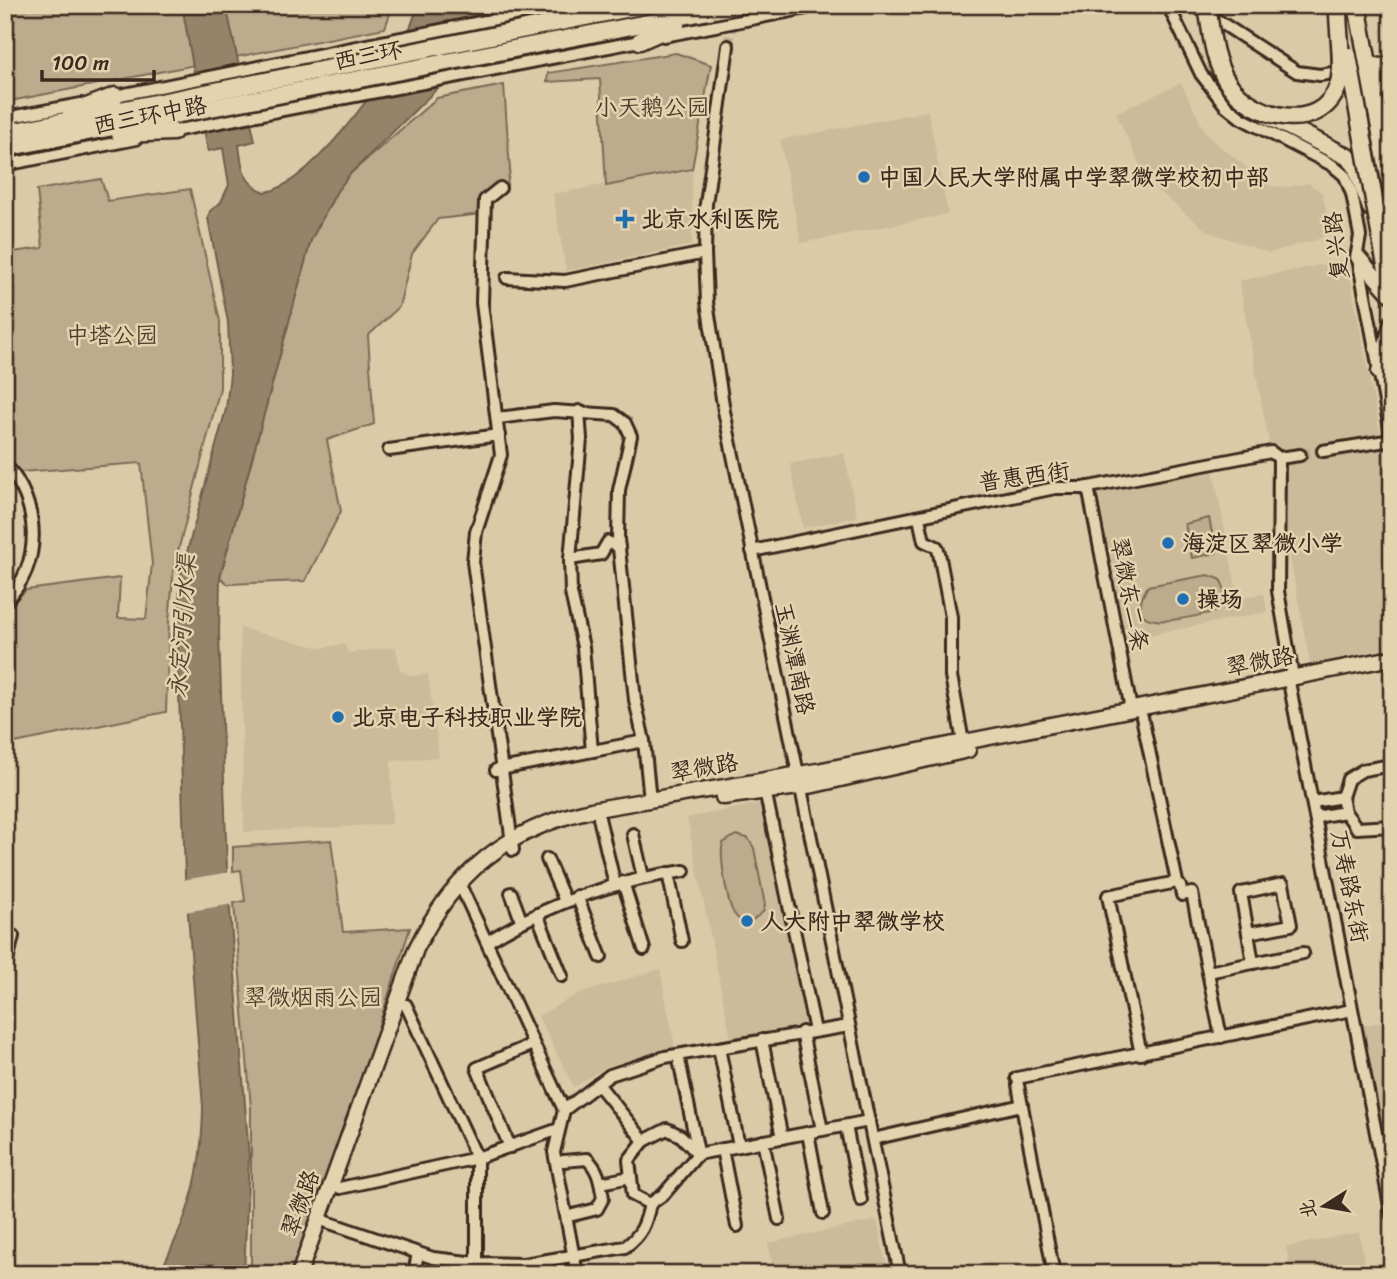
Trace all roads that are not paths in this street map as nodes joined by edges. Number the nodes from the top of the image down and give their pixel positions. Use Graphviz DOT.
graph roads {
  1 [pos="564,5"];
  2 [pos="646,5"];
  3 [pos="740,5"];
  4 [pos="822,5"];
  5 [pos="1167,5"];
  6 [pos="1194,5"];
  7 [pos="1207,5"];
  8 [pos="1339,5"];
  9 [pos="1357,5"];
  10 [pos="704,12"];
  11 [pos="640,41"];
  12 [pos="728,46"];
  13 [pos="1392,62"];
  14 [pos="249,93"];
  15 [pos="1392,94"];
  16 [pos="115,96"];
  17 [pos="200,103"];
  18 [pos="1264,114"];
  19 [pos="5,118"];
  20 [pos="34,127"];
  21 [pos="173,132"];
  22 [pos="5,133"];
  23 [pos="62,137"];
  24 [pos="5,148"];
  25 [pos="5,165"];
  26 [pos="1390,168"];
  27 [pos="500,188"];
  28 [pos="1392,192"];
  29 [pos="1381,237"];
  30 [pos="705,253"];
  31 [pos="1358,257"];
  32 [pos="507,278"];
  33 [pos="1392,295"];
  34 [pos="1392,322"];
  35 [pos="1379,372"];
  36 [pos="579,411"];
  37 [pos="498,418"];
  38 [pos="499,440"];
  39 [pos="1392,440"];
  40 [pos="389,450"];
  41 [pos="1322,451"];
  42 [pos="1300,454"];
  43 [pos="1279,458"];
  44 [pos="5,464"];
  45 [pos="1088,488"];
  46 [pos="919,518"];
  47 [pos="619,547"];
  48 [pos="752,551"];
  49 [pos="570,559"];
  50 [pos="5,602"];
  51 [pos="1392,657"];
  52 [pos="1392,667"];
  53 [pos="1292,682"];
  54 [pos="1137,713"];
  55 [pos="644,741"];
  56 [pos="963,741"];
  57 [pos="592,751"];
  58 [pos="1392,765"];
  59 [pos="496,769"];
  60 [pos="799,781"];
  61 [pos="765,790"];
  62 [pos="1342,797"];
  63 [pos="650,800"];
  64 [pos="1313,802"];
  65 [pos="1345,812"];
  66 [pos="1316,817"];
  67 [pos="599,818"];
  68 [pos="1392,826"];
  69 [pos="633,834"];
  70 [pos="510,844"];
  71 [pos="547,859"];
  72 [pos="684,871"];
  73 [pos="668,873"];
  74 [pos="643,877"];
  75 [pos="619,884"];
  76 [pos="1180,886"];
  77 [pos="463,891"];
  78 [pos="511,892"];
  79 [pos="577,896"];
  80 [pos="565,901"];
  81 [pos="537,914"];
  82 [pos="521,920"];
  83 [pos="1248,933"];
  84 [pos="13,936"];
  85 [pos="682,941"];
  86 [pos="487,942"];
  87 [pos="644,948"];
  88 [pos="1303,953"];
  89 [pos="601,957"];
  90 [pos="1254,963"];
  91 [pos="5,970"];
  92 [pos="1208,972"];
  93 [pos="562,976"];
  94 [pos="406,1005"];
  95 [pos="1352,1010"];
  96 [pos="849,1026"];
  97 [pos="815,1031"];
  98 [pos="802,1032"];
  99 [pos="1221,1037"];
  100 [pos="762,1040"];
  101 [pos="533,1044"];
  102 [pos="719,1048"];
  103 [pos="1141,1054"];
  104 [pos="678,1055"];
  105 [pos="598,1084"];
  106 [pos="1022,1105"];
  107 [pos="564,1110"];
  108 [pos="869,1121"];
  109 [pos="846,1126"];
  110 [pos="559,1129"];
  111 [pos="822,1130"];
  112 [pos="808,1133"];
  113 [pos="782,1138"];
  114 [pos="873,1139"];
  115 [pos="645,1141"];
  116 [pos="763,1142"];
  117 [pos="739,1146"];
  118 [pos="510,1147"];
  119 [pos="722,1149"];
  120 [pos="698,1154"];
  121 [pos="477,1158"];
  122 [pos="563,1161"];
  123 [pos="630,1177"];
  124 [pos="601,1183"];
  125 [pos="340,1188"];
  126 [pos="861,1200"];
  127 [pos="650,1204"];
  128 [pos="823,1213"];
  129 [pos="573,1215"];
  130 [pos="1392,1216"];
  131 [pos="779,1219"];
  132 [pos="327,1222"];
  133 [pos="737,1226"];
  134 [pos="418,1253"];
  135 [pos="573,1254"];
  136 [pos="477,1263"];
  137 [pos="299,1274"];
  138 [pos="309,1274"];
  139 [pos="414,1274"];
  140 [pos="577,1274"];
  141 [pos="900,1274"];
  142 [pos="1054,1274"];
  1 -- 14 [label="street, 西三环中路"];
  2 -- 14 [label="highway, 西三环"];
  3 -- 10 [label="highway, 西三环"];
  4 -- 11 [label="street"];
  5 -- 31 [label="street, 复兴路"];
  6 -- 13 [label="street"];
  7 -- 18 [label="highway, bridge"];
  8 -- 18 [label="highway, bridge"];
  8 -- 29 [label="highway, 复兴路, bridge"];
  9 -- 15 [label="highway, bridge"];
  9 -- 26 [label="highway, bridge"];
  10 -- 11 [label="highway"];
  10 -- 14 [label="highway, 西三环"];
  11 -- 14 [label="street, 西三环中路"];
  12 -- 30 [label="street, 玉渊潭南路"];
  14 -- 17 [label="highway, 西三环"];
  14 -- 17 [label="street, 西三环中路"];
  16 -- 17 [label="street, 西三环中路"];
  16 -- 19 [label="street, 西三环中路"];
  16 -- 20 [label="highway"];
  17 -- 20 [label="highway, 西三环"];
  17 -- 21 [label="street, 西三环中路"];
  17 -- 23 [label="highway, 西三环"];
  18 -- 29 [label="highway, bridge"];
  20 -- 22 [label="highway, 西三环"];
  21 -- 23 [label="highway"];
  21 -- 25 [label="street, 西三环中路"];
  23 -- 24 [label="highway, 西三环"];
  26 -- 28 [label="highway, bridge"];
  27 -- 37 [label="street"];
  29 -- 33 [label="highway, 复兴路, bridge"];
  30 -- 32 [label="street"];
  30 -- 48 [label="street, 玉渊潭南路"];
  31 -- 33 [label="main road"];
  31 -- 35 [label="street, 复兴路"];
  34 -- 35 [label="main road"];
  35 -- 39 [label="street, 复兴路"];
  36 -- 37 [label="street"];
  36 -- 47 [label="street"];
  36 -- 49 [label="street"];
  37 -- 38 [label="street"];
  38 -- 40 [label="street"];
  38 -- 59 [label="street"];
  39 -- 41 [label="street"];
  42 -- 43 [label="street, 普惠西街"];
  43 -- 45 [label="street, 普惠西街"];
  43 -- 53 [label="street, 万寿路东街"];
  44 -- 50 [label="street"];
  45 -- 46 [label="street, 普惠西街"];
  45 -- 54 [label="street, 翠微东二条"];
  46 -- 48 [label="street, 普惠西街"];
  46 -- 56 [label="street"];
  47 -- 49 [label="street"];
  47 -- 55 [label="street"];
  48 -- 60 [label="street, 玉渊潭南路"];
  49 -- 57 [label="street"];
  51 -- 53 [label="main road, 翠微路"];
  52 -- 53 [label="main road, 翠微路"];
  53 -- 54 [label="main road, 翠微路"];
  53 -- 64 [label="street, 万寿路东街"];
  54 -- 56 [label="main road, 翠微路"];
  54 -- 60 [label="main road, 翠微路"];
  54 -- 103 [label="street, 翠微东二条"];
  55 -- 57 [label="street"];
  55 -- 63 [label="street"];
  56 -- 60 [label="main road, 翠微路"];
  57 -- 59 [label="street"];
  58 -- 62 [label="street"];
  59 -- 70 [label="street"];
  60 -- 61 [label="main road, 翠微路"];
  60 -- 63 [label="main road, 翠微路"];
  60 -- 96 [label="street, 玉渊潭南路"];
  61 -- 67 [label="main road, 翠微路"];
  61 -- 97 [label="street"];
  62 -- 64 [label="street"];
  62 -- 65 [label="street"];
  63 -- 70 [label="main road, 翠微路"];
  64 -- 66 [label="street, 万寿路东街"];
  65 -- 66 [label="street"];
  65 -- 68 [label="street"];
  66 -- 95 [label="street, 万寿路东街"];
  67 -- 70 [label="main road, 翠微路"];
  67 -- 75 [label="street"];
  69 -- 74 [label="street"];
  70 -- 77 [label="main road, 翠微路"];
  70 -- 137 [label="main road, 翠微路"];
  71 -- 80 [label="street"];
  72 -- 73 [label="street"];
  73 -- 74 [label="street"];
  73 -- 85 [label="street"];
  74 -- 75 [label="street"];
  75 -- 79 [label="street"];
  75 -- 87 [label="street"];
  76 -- 92 [label="street"];
  77 -- 86 [label="street"];
  77 -- 94 [label="main road, 翠微路"];
  78 -- 82 [label="street"];
  79 -- 80 [label="street"];
  79 -- 89 [label="street"];
  80 -- 81 [label="street"];
  81 -- 82 [label="street"];
  81 -- 93 [label="street"];
  82 -- 86 [label="street"];
  83 -- 83 [label="street"];
  83 -- 90 [label="street"];
  84 -- 91 [label="street"];
  86 -- 101 [label="street"];
  88 -- 90 [label="street"];
  90 -- 92 [label="street"];
  92 -- 99 [label="street"];
  94 -- 121 [label="street"];
  94 -- 125 [label="main road, 翠微路"];
  95 -- 99 [label="street"];
  95 -- 130 [label="street, 万寿路东街"];
  96 -- 97 [label="street"];
  96 -- 108 [label="street, 玉渊潭南路"];
  97 -- 98 [label="street"];
  98 -- 100 [label="street"];
  98 -- 111 [label="street"];
  99 -- 103 [label="street"];
  100 -- 102 [label="street"];
  100 -- 113 [label="street"];
  101 -- 107 [label="street"];
  101 -- 118 [label="street"];
  102 -- 104 [label="street"];
  102 -- 117 [label="street"];
  103 -- 106 [label="street"];
  104 -- 105 [label="street"];
  104 -- 120 [label="street"];
  105 -- 107 [label="street"];
  105 -- 115 [label="street"];
  106 -- 114 [label="street"];
  106 -- 142 [label="street"];
  107 -- 110 [label="street"];
  108 -- 109 [label="street"];
  108 -- 114 [label="street, 玉渊潭南路"];
  109 -- 111 [label="street"];
  109 -- 126 [label="street"];
  110 -- 118 [label="street"];
  110 -- 135 [label="street"];
  111 -- 112 [label="street"];
  112 -- 113 [label="street"];
  112 -- 128 [label="street"];
  113 -- 116 [label="street"];
  114 -- 141 [label="street, 玉渊潭南路"];
  115 -- 120 [label="street"];
  115 -- 123 [label="street"];
  116 -- 117 [label="street"];
  116 -- 131 [label="street"];
  117 -- 119 [label="street"];
  118 -- 121 [label="street"];
  119 -- 120 [label="street"];
  119 -- 133 [label="street"];
  120 -- 127 [label="street"];
  121 -- 125 [label="street"];
  121 -- 136 [label="street"];
  122 -- 124 [label="street"];
  123 -- 124 [label="street"];
  123 -- 127 [label="street"];
  124 -- 129 [label="street"];
  125 -- 132 [label="main road, 翠微路"];
  127 -- 135 [label="street"];
  132 -- 134 [label="street"];
  132 -- 138 [label="main road, 翠微路"];
  134 -- 136 [label="street"];
  134 -- 139 [label="street"];
  135 -- 136 [label="street"];
  135 -- 140 [label="street"];
}
